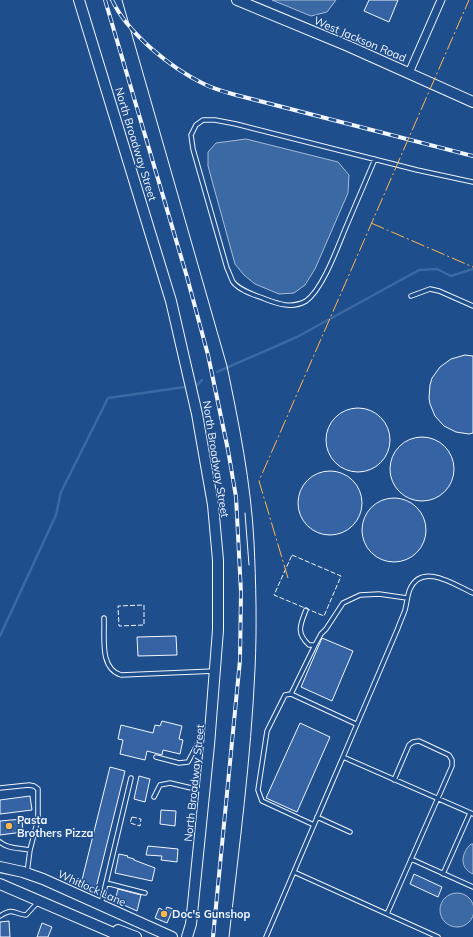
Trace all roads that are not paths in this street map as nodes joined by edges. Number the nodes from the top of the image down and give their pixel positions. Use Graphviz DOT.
graph roads {
  1 [pos="80,0"];
  2 [pos="237,0"];
  3 [pos="441,0"];
  4 [pos="409,73"];
  5 [pos="473,102"];
  6 [pos="375,160"];
  7 [pos="473,182"];
  8 [pos="411,296"];
  9 [pos="473,306"];
  10 [pos="473,593"];
  11 [pos="407,598"];
  12 [pos="306,610"];
  13 [pos="104,618"];
  14 [pos="315,645"];
  15 [pos="216,671"];
  16 [pos="291,694"];
  17 [pos="356,724"];
  18 [pos="210,745"];
  19 [pos="156,758"];
  20 [pos="342,758"];
  21 [pos="131,778"];
  22 [pos="394,780"];
  23 [pos="0,788"];
  24 [pos="205,792"];
  25 [pos="154,797"];
  26 [pos="438,799"];
  27 [pos="472,814"];
  28 [pos="317,817"];
  29 [pos="314,825"];
  30 [pos="350,832"];
  31 [pos="0,842"];
  32 [pos="30,850"];
  33 [pos="411,859"];
  34 [pos="0,867"];
  35 [pos="294,872"];
  36 [pos="27,874"];
  37 [pos="443,874"];
  38 [pos="106,883"];
  39 [pos="1,885"];
  40 [pos="473,887"];
  41 [pos="145,893"];
  42 [pos="40,901"];
  43 [pos="101,905"];
  44 [pos="387,914"];
  45 [pos="0,916"];
  46 [pos="104,928"];
  47 [pos="123,937"];
  48 [pos="136,937"];
  49 [pos="172,937"];
  50 [pos="187,937"];
  51 [pos="266,937"];
  52 [pos="438,937"];
  1 -- 15 [label="street, North Broadway Street"];
  2 -- 4 [label="street, West Jackson Road"];
  3 -- 4 [label="street"];
  4 -- 5 [label="street, West Jackson Road"];
  6 -- 6 [label="lane"];
  6 -- 7 [label="lane"];
  8 -- 9 [label="lane"];
  10 -- 11 [label="lane"];
  11 -- 14 [label="lane"];
  11 -- 17 [label="lane"];
  12 -- 14 [label="lane"];
  13 -- 15 [label="lane"];
  14 -- 16 [label="lane"];
  15 -- 18 [label="street, North Broadway Street"];
  16 -- 17 [label="lane"];
  16 -- 29 [label="lane"];
  17 -- 20 [label="lane"];
  18 -- 19 [label="lane"];
  18 -- 24 [label="street, North Broadway Street"];
  20 -- 22 [label="lane"];
  20 -- 28 [label="lane"];
  21 -- 38 [label="lane"];
  22 -- 26 [label="lane"];
  22 -- 26 [label="lane"];
  23 -- 32 [label="lane"];
  24 -- 25 [label="lane"];
  24 -- 50 [label="street, North Broadway Street"];
  26 -- 27 [label="lane"];
  26 -- 33 [label="lane"];
  27 -- 37 [label="lane"];
  28 -- 29 [label="lane"];
  28 -- 30 [label="lane"];
  29 -- 35 [label="lane"];
  31 -- 32 [label="lane"];
  32 -- 36 [label="lane"];
  33 -- 37 [label="lane"];
  33 -- 44 [label="lane"];
  34 -- 36 [label="street, Whitlock Lane"];
  35 -- 44 [label="lane"];
  35 -- 51 [label="lane"];
  36 -- 43 [label="street, Whitlock Lane"];
  37 -- 40 [label="lane"];
  38 -- 41 [label="lane"];
  38 -- 43 [label="lane"];
  39 -- 42 [label="street"];
  42 -- 45 [label="lane"];
  42 -- 46 [label="street"];
  43 -- 49 [label="street, Whitlock Lane"];
  44 -- 52 [label="lane"];
  46 -- 47 [label="street"];
  46 -- 48 [label="street"];
}
